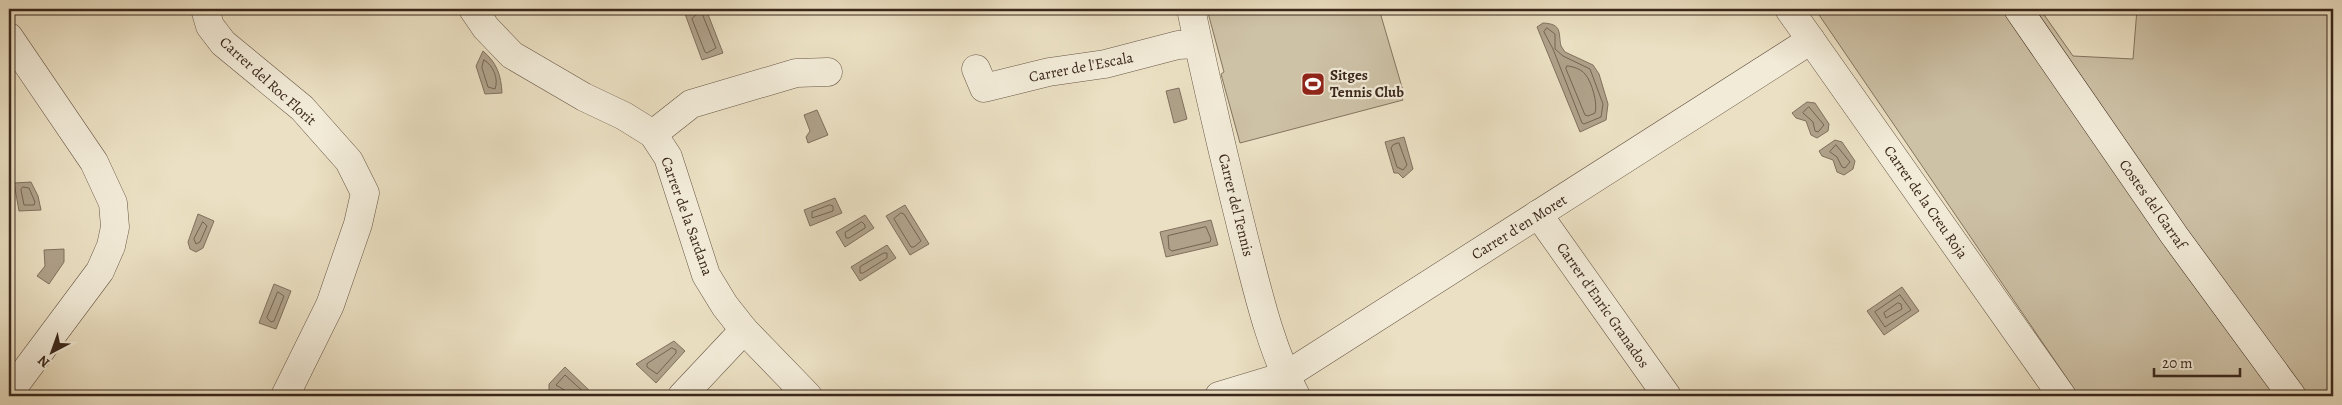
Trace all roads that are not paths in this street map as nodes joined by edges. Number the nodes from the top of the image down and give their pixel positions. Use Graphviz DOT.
graph roads {
  1 [pos="205,9"];
  2 [pos="473,9"];
  3 [pos="1191,9"];
  4 [pos="1789,9"];
  5 [pos="2018,9"];
  6 [pos="9,37"];
  7 [pos="1811,40"];
  8 [pos="1198,44"];
  9 [pos="976,69"];
  10 [pos="828,72"];
  11 [pos="653,134"];
  12 [pos="1538,214"];
  13 [pos="744,330"];
  14 [pos="1291,386"];
  15 [pos="9,393"];
  16 [pos="285,396"];
  17 [pos="682,396"];
  18 [pos="808,396"];
  19 [pos="1219,396"];
  20 [pos="1667,396"];
  21 [pos="2062,396"];
  22 [pos="2292,396"];
  1 -- 16 [label="street, Carrer del Roc Florit"];
  2 -- 11 [label="street, Carrer de la Sardana"];
  3 -- 8 [label="street, Carrer del Tennis"];
  4 -- 7 [label="street, Carrer de la Creu Roja"];
  5 -- 22 [label="street, Costes del Garraf"];
  6 -- 15 [label="street"];
  7 -- 12 [label="street, Carrer d'en Moret"];
  7 -- 21 [label="street, Carrer de la Creu Roja"];
  8 -- 9 [label="street, Carrer de l'Escala"];
  8 -- 14 [label="street, Carrer del Tennis"];
  10 -- 11 [label="street"];
  11 -- 13 [label="street, Carrer de la Sardana"];
  12 -- 14 [label="street, Carrer d'en Moret"];
  12 -- 20 [label="street, Carrer d'Enric Granados"];
  13 -- 17 [label="street"];
  13 -- 18 [label="street, Carrer de la Sardana"];
  14 -- 19 [label="street, Carrer d'en Moret"];
}
